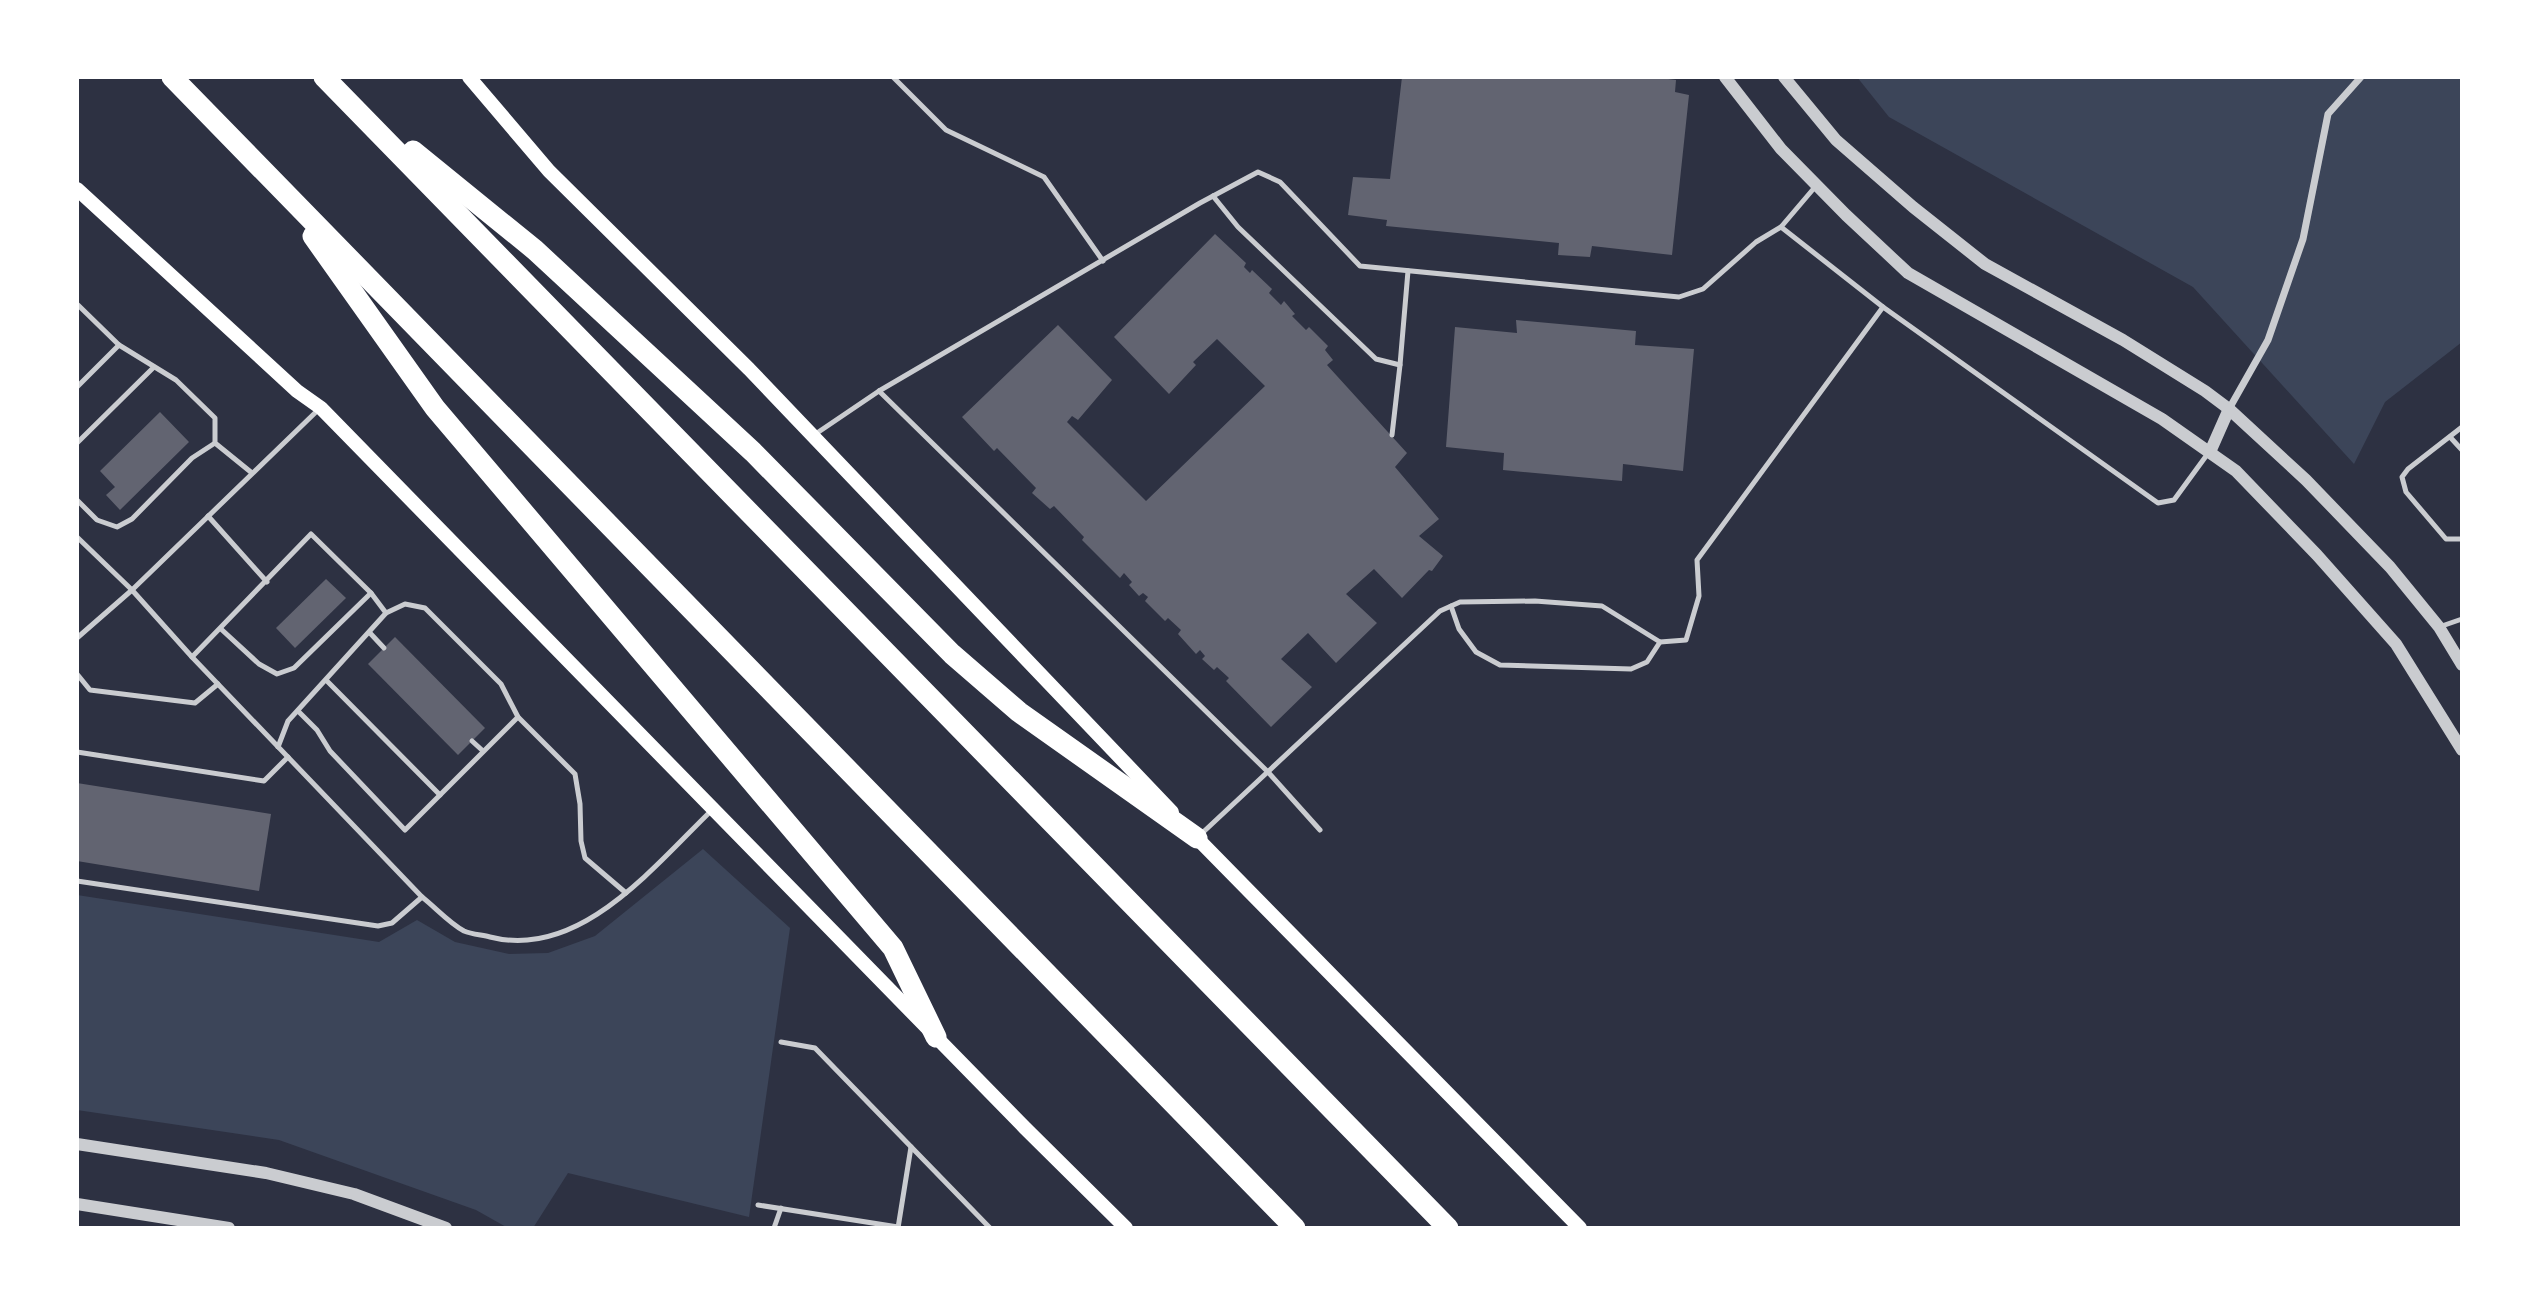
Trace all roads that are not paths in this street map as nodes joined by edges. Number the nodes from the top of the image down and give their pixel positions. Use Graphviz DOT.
graph roads {
  1 [pos="172,77"];
  2 [pos="892,77"];
  3 [pos="1725,77"];
  4 [pos="1784,77"];
  5 [pos="2361,77"];
  6 [pos="471,78"];
  7 [pos="330,83"];
  8 [pos="273,181"];
  9 [pos="1817,185"];
  10 [pos="77,189"];
  11 [pos="1213,196"];
  12 [pos="1781,227"];
  13 [pos="1103,261"];
  14 [pos="1408,271"];
  15 [pos="77,305"];
  16 [pos="1883,307"];
  17 [pos="119,345"];
  18 [pos="1400,365"];
  19 [pos="154,367"];
  20 [pos="77,387"];
  21 [pos="879,391"];
  22 [pos="321,408"];
  23 [pos="2229,409"];
  24 [pos="2462,427"];
  25 [pos="1392,435"];
  26 [pos="812,436"];
  27 [pos="2450,437"];
  28 [pos="77,443"];
  29 [pos="215,443"];
  30 [pos="2462,450"];
  31 [pos="2210,452"];
  32 [pos="252,473"];
  33 [pos="77,500"];
  34 [pos="208,516"];
  35 [pos="77,537"];
  36 [pos="2462,539"];
  37 [pos="267,582"];
  38 [pos="132,590"];
  39 [pos="371,593"];
  40 [pos="1451,606"];
  41 [pos="386,613"];
  42 [pos="2462,619"];
  43 [pos="2439,627"];
  44 [pos="221,629"];
  45 [pos="370,633"];
  46 [pos="77,638"];
  47 [pos="1660,642"];
  48 [pos="384,648"];
  49 [pos="192,657"];
  50 [pos="2462,665"];
  51 [pos="77,674"];
  52 [pos="326,680"];
  53 [pos="218,684"];
  54 [pos="298,711"];
  55 [pos="518,717"];
  56 [pos="472,741"];
  57 [pos="278,747"];
  58 [pos="2462,750"];
  59 [pos="483,751"];
  60 [pos="77,752"];
  61 [pos="288,757"];
  62 [pos="1268,772"];
  63 [pos="440,794"];
  64 [pos="714,808"];
  65 [pos="1320,830"];
  66 [pos="1197,838"];
  67 [pos="77,881"];
  68 [pos="626,893"];
  69 [pos="422,897"];
  70 [pos="936,1037"];
  71 [pos="781,1042"];
  72 [pos="77,1144"];
  73 [pos="911,1147"];
  74 [pos="77,1204"];
  75 [pos="758,1205"];
  76 [pos="781,1208"];
  77 [pos="229,1228"];
  78 [pos="446,1228"];
  79 [pos="774,1228"];
  80 [pos="898,1228"];
  81 [pos="990,1228"];
  82 [pos="1126,1228"];
  83 [pos="1295,1228"];
  84 [pos="1448,1228"];
  85 [pos="1580,1228"];
  1 -- 8 [label="highway"];
  2 -- 13 [label="lane"];
  3 -- 9 [label="street"];
  4 -- 23 [label="street"];
  5 -- 23 [label="street"];
  6 -- 26 [label="main road"];
  7 -- 66 [label="highway"];
  7 -- 84 [label="highway"];
  8 -- 70 [label="highway"];
  8 -- 83 [label="highway"];
  9 -- 12 [label="lane"];
  9 -- 31 [label="street"];
  10 -- 22 [label="main road"];
  11 -- 13 [label="lane"];
  11 -- 14 [label="lane"];
  11 -- 18 [label="lane"];
  12 -- 14 [label="lane"];
  12 -- 16 [label="lane"];
  13 -- 21 [label="lane"];
  14 -- 18 [label="lane"];
  15 -- 17 [label="lane"];
  16 -- 31 [label="lane"];
  16 -- 47 [label="lane"];
  17 -- 19 [label="lane"];
  17 -- 20 [label="lane"];
  18 -- 25 [label="lane"];
  19 -- 28 [label="lane"];
  19 -- 29 [label="lane"];
  21 -- 26 [label="lane"];
  21 -- 62 [label="lane"];
  22 -- 32 [label="lane"];
  22 -- 64 [label="main road"];
  23 -- 31 [label="street"];
  23 -- 43 [label="street"];
  24 -- 27 [label="lane"];
  26 -- 66 [label="main road"];
  27 -- 30 [label="lane"];
  27 -- 36 [label="lane"];
  29 -- 32 [label="lane"];
  29 -- 33 [label="lane"];
  31 -- 58 [label="street"];
  32 -- 34 [label="lane"];
  34 -- 37 [label="lane"];
  34 -- 38 [label="lane"];
  35 -- 38 [label="lane"];
  37 -- 39 [label="lane"];
  37 -- 44 [label="lane"];
  38 -- 46 [label="lane"];
  38 -- 49 [label="lane"];
  39 -- 41 [label="lane"];
  39 -- 44 [label="lane"];
  40 -- 47 [label="lane"];
  40 -- 47 [label="lane"];
  40 -- 62 [label="lane"];
  41 -- 45 [label="lane"];
  41 -- 55 [label="lane"];
  42 -- 43 [label="lane"];
  43 -- 50 [label="street"];
  44 -- 49 [label="lane"];
  45 -- 48 [label="lane"];
  45 -- 52 [label="lane"];
  49 -- 53 [label="lane"];
  51 -- 53 [label="lane"];
  52 -- 54 [label="lane"];
  52 -- 63 [label="lane"];
  53 -- 57 [label="lane"];
  54 -- 57 [label="lane"];
  54 -- 63 [label="lane"];
  55 -- 59 [label="lane"];
  55 -- 68 [label="lane"];
  56 -- 59 [label="lane"];
  57 -- 61 [label="lane"];
  59 -- 63 [label="lane"];
  60 -- 61 [label="lane"];
  61 -- 69 [label="lane"];
  62 -- 65 [label="lane"];
  62 -- 66 [label="lane"];
  64 -- 68 [label="lane"];
  64 -- 70 [label="main road"];
  66 -- 85 [label="main road"];
  67 -- 69 [label="lane"];
  68 -- 69 [label="lane"];
  70 -- 82 [label="main road"];
  71 -- 73 [label="lane"];
  72 -- 78 [label="street"];
  73 -- 80 [label="lane"];
  73 -- 81 [label="lane"];
  74 -- 77 [label="street"];
  75 -- 76 [label="lane"];
  76 -- 79 [label="lane"];
  76 -- 80 [label="lane"];
}
